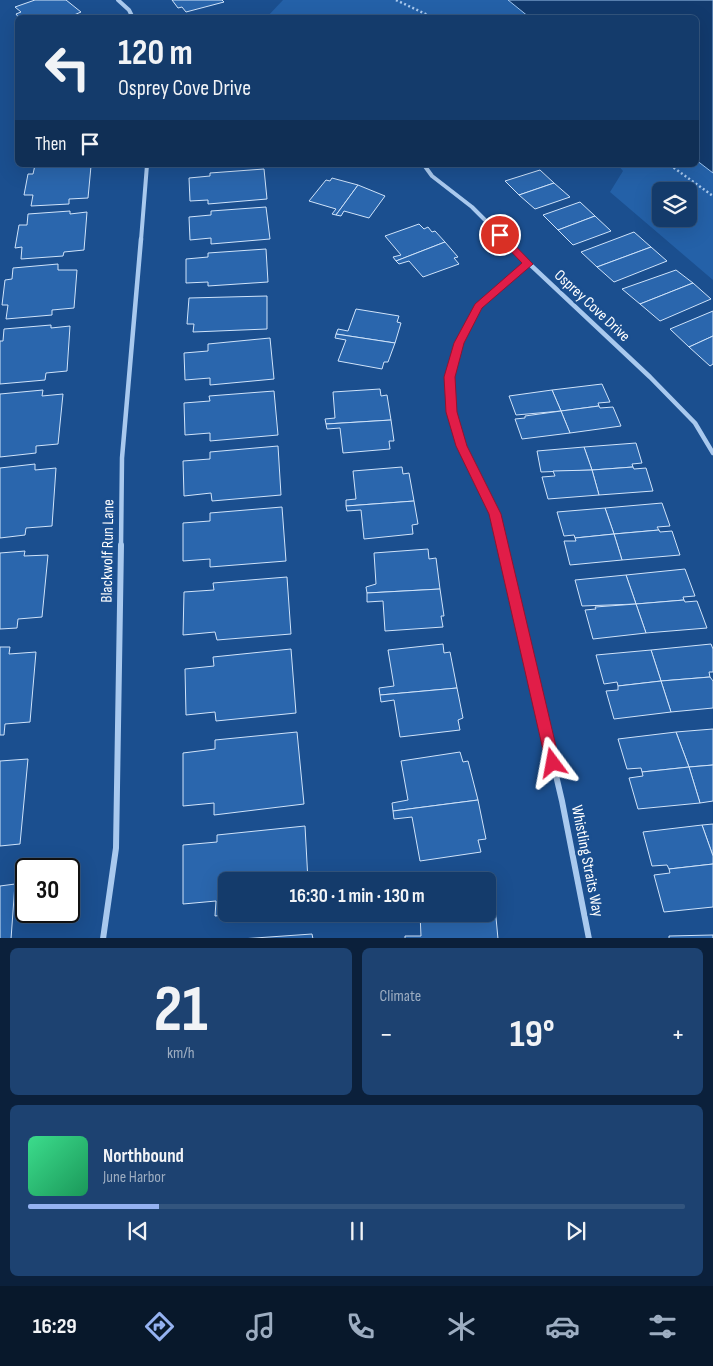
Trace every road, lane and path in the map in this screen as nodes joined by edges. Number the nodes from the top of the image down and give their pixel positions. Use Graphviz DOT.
graph roads {
  1 [pos="118,0"];
  2 [pos="396,0"];
  3 [pos="132,15"];
  4 [pos="428,15"];
  5 [pos="147,167"];
  6 [pos="425,167"];
  7 [pos="673,167"];
  8 [pos="713,196"];
  9 [pos="528,264"];
  10 [pos="713,453"];
  11 [pos="103,938"];
  12 [pos="589,938"];
  1 -- 3 [label="street"];
  2 -- 4 [label="path"];
  5 -- 11 [label="street, Blackwolf Run Lane"];
  6 -- 9 [label="street, Osprey Cove Drive"];
  7 -- 8 [label="path"];
  9 -- 10 [label="street, Osprey Cove Drive"];
  9 -- 12 [label="street, Whistling Straits Way"];
}
